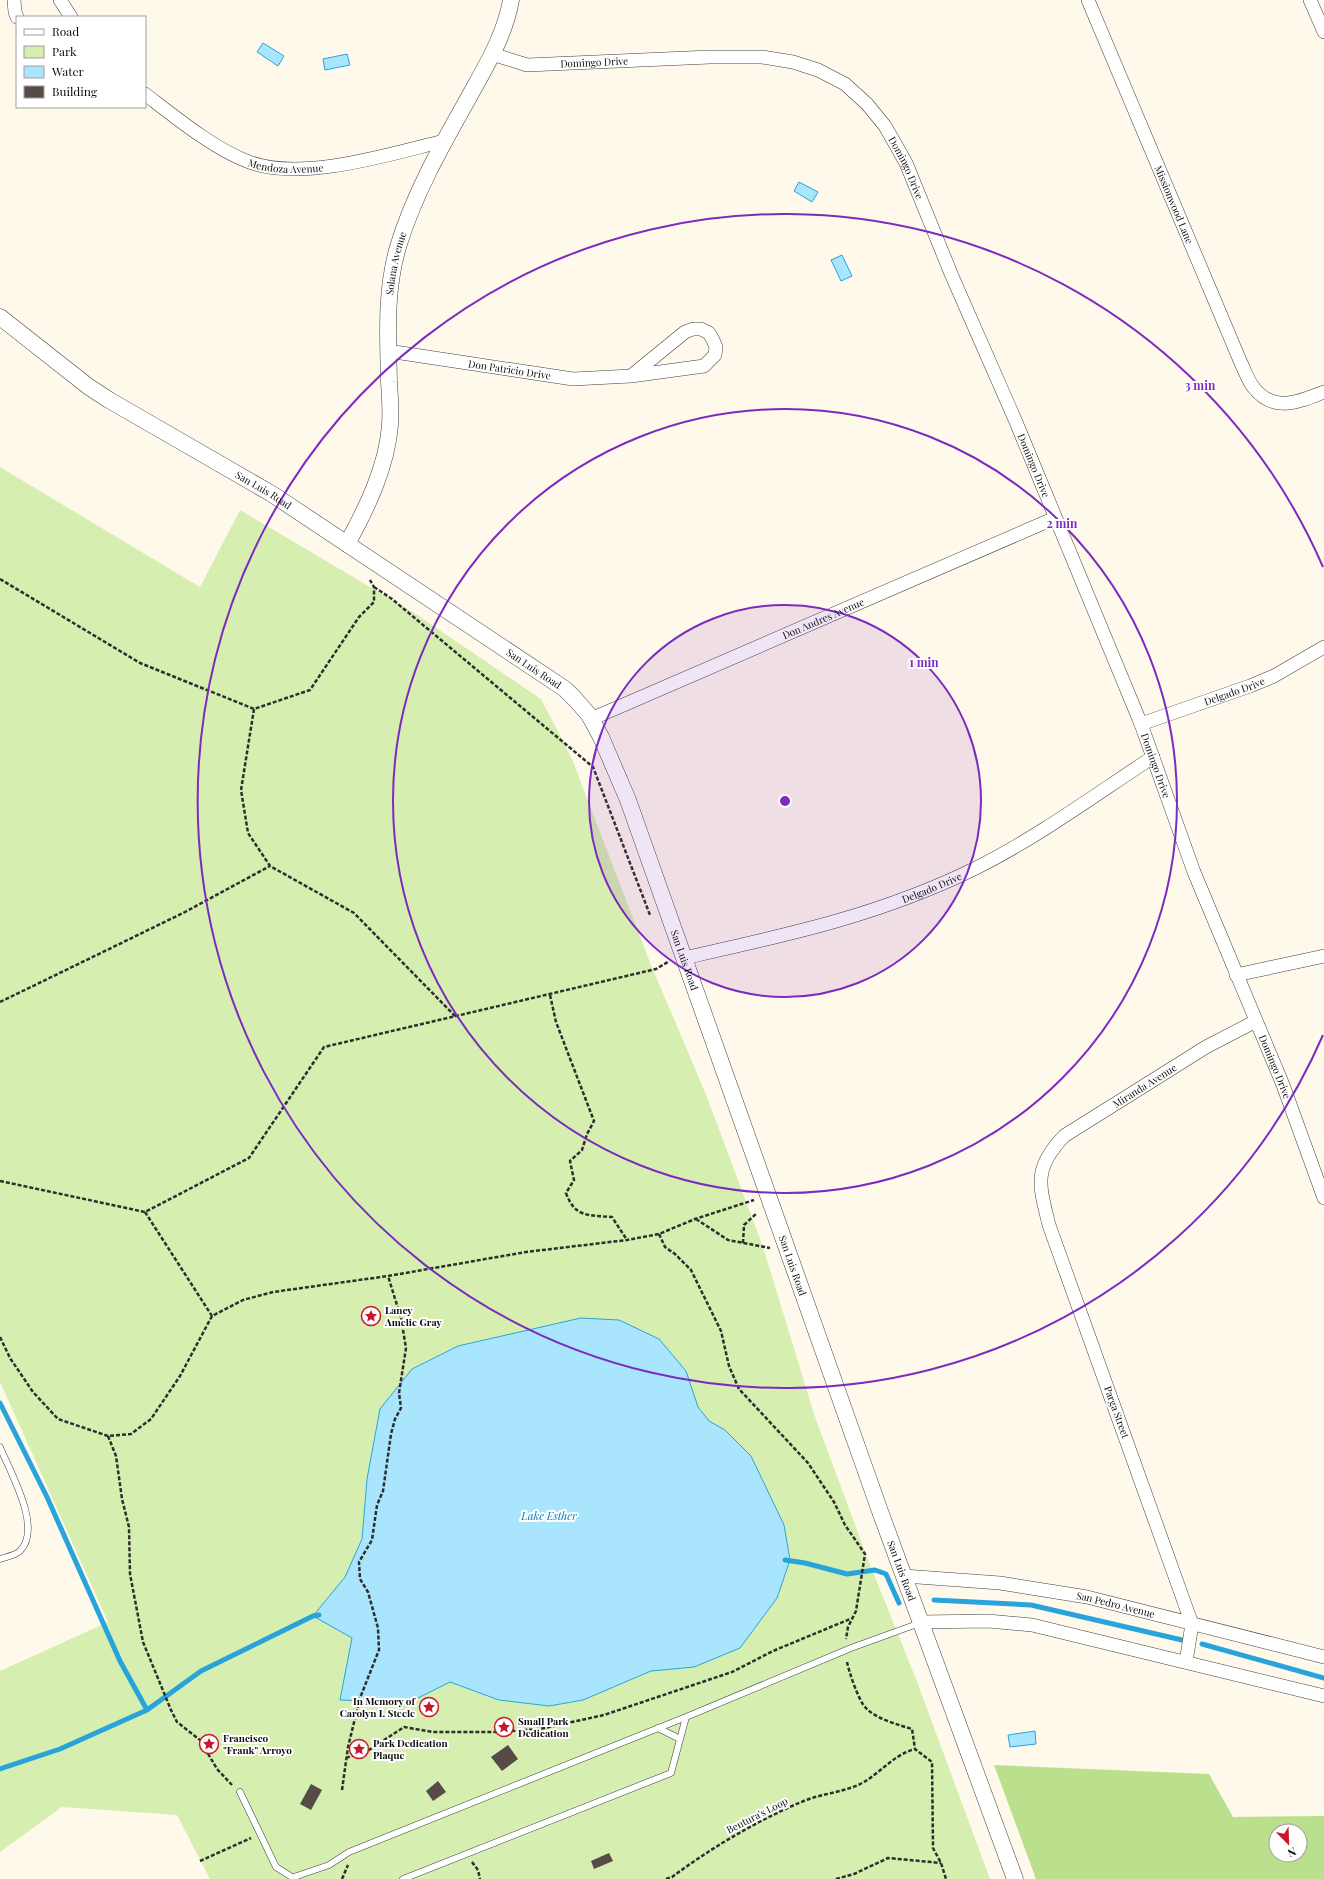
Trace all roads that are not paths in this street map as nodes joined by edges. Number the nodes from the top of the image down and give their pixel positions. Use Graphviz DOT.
graph roads {
  1 [pos="14,0"];
  2 [pos="60,0"];
  3 [pos="511,0"];
  4 [pos="1088,0"];
  5 [pos="1310,0"];
  6 [pos="17,16"];
  7 [pos="69,16"];
  8 [pos="1324,32"];
  9 [pos="492,54"];
  10 [pos="146,95"];
  11 [pos="444,141"];
  12 [pos="0,317"];
  13 [pos="388,351"];
  14 [pos="630,376"];
  15 [pos="1324,392"];
  16 [pos="1055,518"];
  17 [pos="348,544"];
  18 [pos="1324,647"];
  19 [pos="591,719"];
  20 [pos="1141,724"];
  21 [pos="1153,757"];
  22 [pos="1324,956"];
  23 [pos="684,958"];
  24 [pos="1236,975"];
  25 [pos="1256,1021"];
  26 [pos="1044,1162"];
  27 [pos="1324,1198"];
  28 [pos="0,1447"];
  29 [pos="0,1559"];
  30 [pos="904,1576"];
  31 [pos="921,1622"];
  32 [pos="1192,1624"];
  33 [pos="1324,1657"];
  34 [pos="1186,1662"];
  35 [pos="1324,1696"];
  36 [pos="686,1717"];
  37 [pos="658,1728"];
  38 [pos="680,1739"];
  39 [pos="240,1792"];
  40 [pos="294,1878"];
  41 [pos="409,1878"];
  42 [pos="403,1879"];
  43 [pos="1015,1879"];
  1 -- 6 [label="street"];
  2 -- 7 [label="street"];
  3 -- 9 [label="street, Solana Avenue"];
  4 -- 15 [label="street, Missionwood Lane"];
  5 -- 8 [label="street"];
  9 -- 11 [label="street, Solana Avenue"];
  9 -- 16 [label="street, Domingo Drive"];
  10 -- 11 [label="street, Mendoza Avenue"];
  11 -- 13 [label="street, Solana Avenue"];
  12 -- 17 [label="street, San Luis Road"];
  13 -- 14 [label="street, Don Patricio Drive"];
  13 -- 17 [label="street, Solana Avenue"];
  14 -- 14 [label="street, Don Patricio Drive"];
  16 -- 19 [label="street, Don Andres Avenue"];
  16 -- 20 [label="street, Domingo Drive"];
  17 -- 19 [label="street, San Luis Road"];
  18 -- 20 [label="street, Delgado Drive"];
  19 -- 23 [label="street, San Luis Road"];
  20 -- 21 [label="street, Domingo Drive"];
  21 -- 23 [label="street, Delgado Drive"];
  21 -- 24 [label="street, Domingo Drive"];
  22 -- 24 [label="street"];
  23 -- 30 [label="street, San Luis Road"];
  24 -- 25 [label="street, Domingo Drive"];
  25 -- 26 [label="street, Miranda Avenue"];
  25 -- 27 [label="street, Domingo Drive"];
  26 -- 32 [label="street, Parga Street"];
  28 -- 29 [label="lane"];
  30 -- 31 [label="street, San Luis Road"];
  30 -- 32 [label="street, San Pedro Avenue"];
  31 -- 34 [label="street"];
  31 -- 36 [label="lane"];
  31 -- 43 [label="street, San Luis Road"];
  32 -- 33 [label="street, San Pedro Avenue"];
  32 -- 34 [label="street, Parga Street"];
  34 -- 35 [label="street"];
  36 -- 37 [label="lane"];
  36 -- 38 [label="lane"];
  37 -- 38 [label="lane"];
  37 -- 40 [label="lane"];
  38 -- 41 [label="lane"];
  39 -- 40 [label="lane"];
  41 -- 42 [label="lane"];
}
